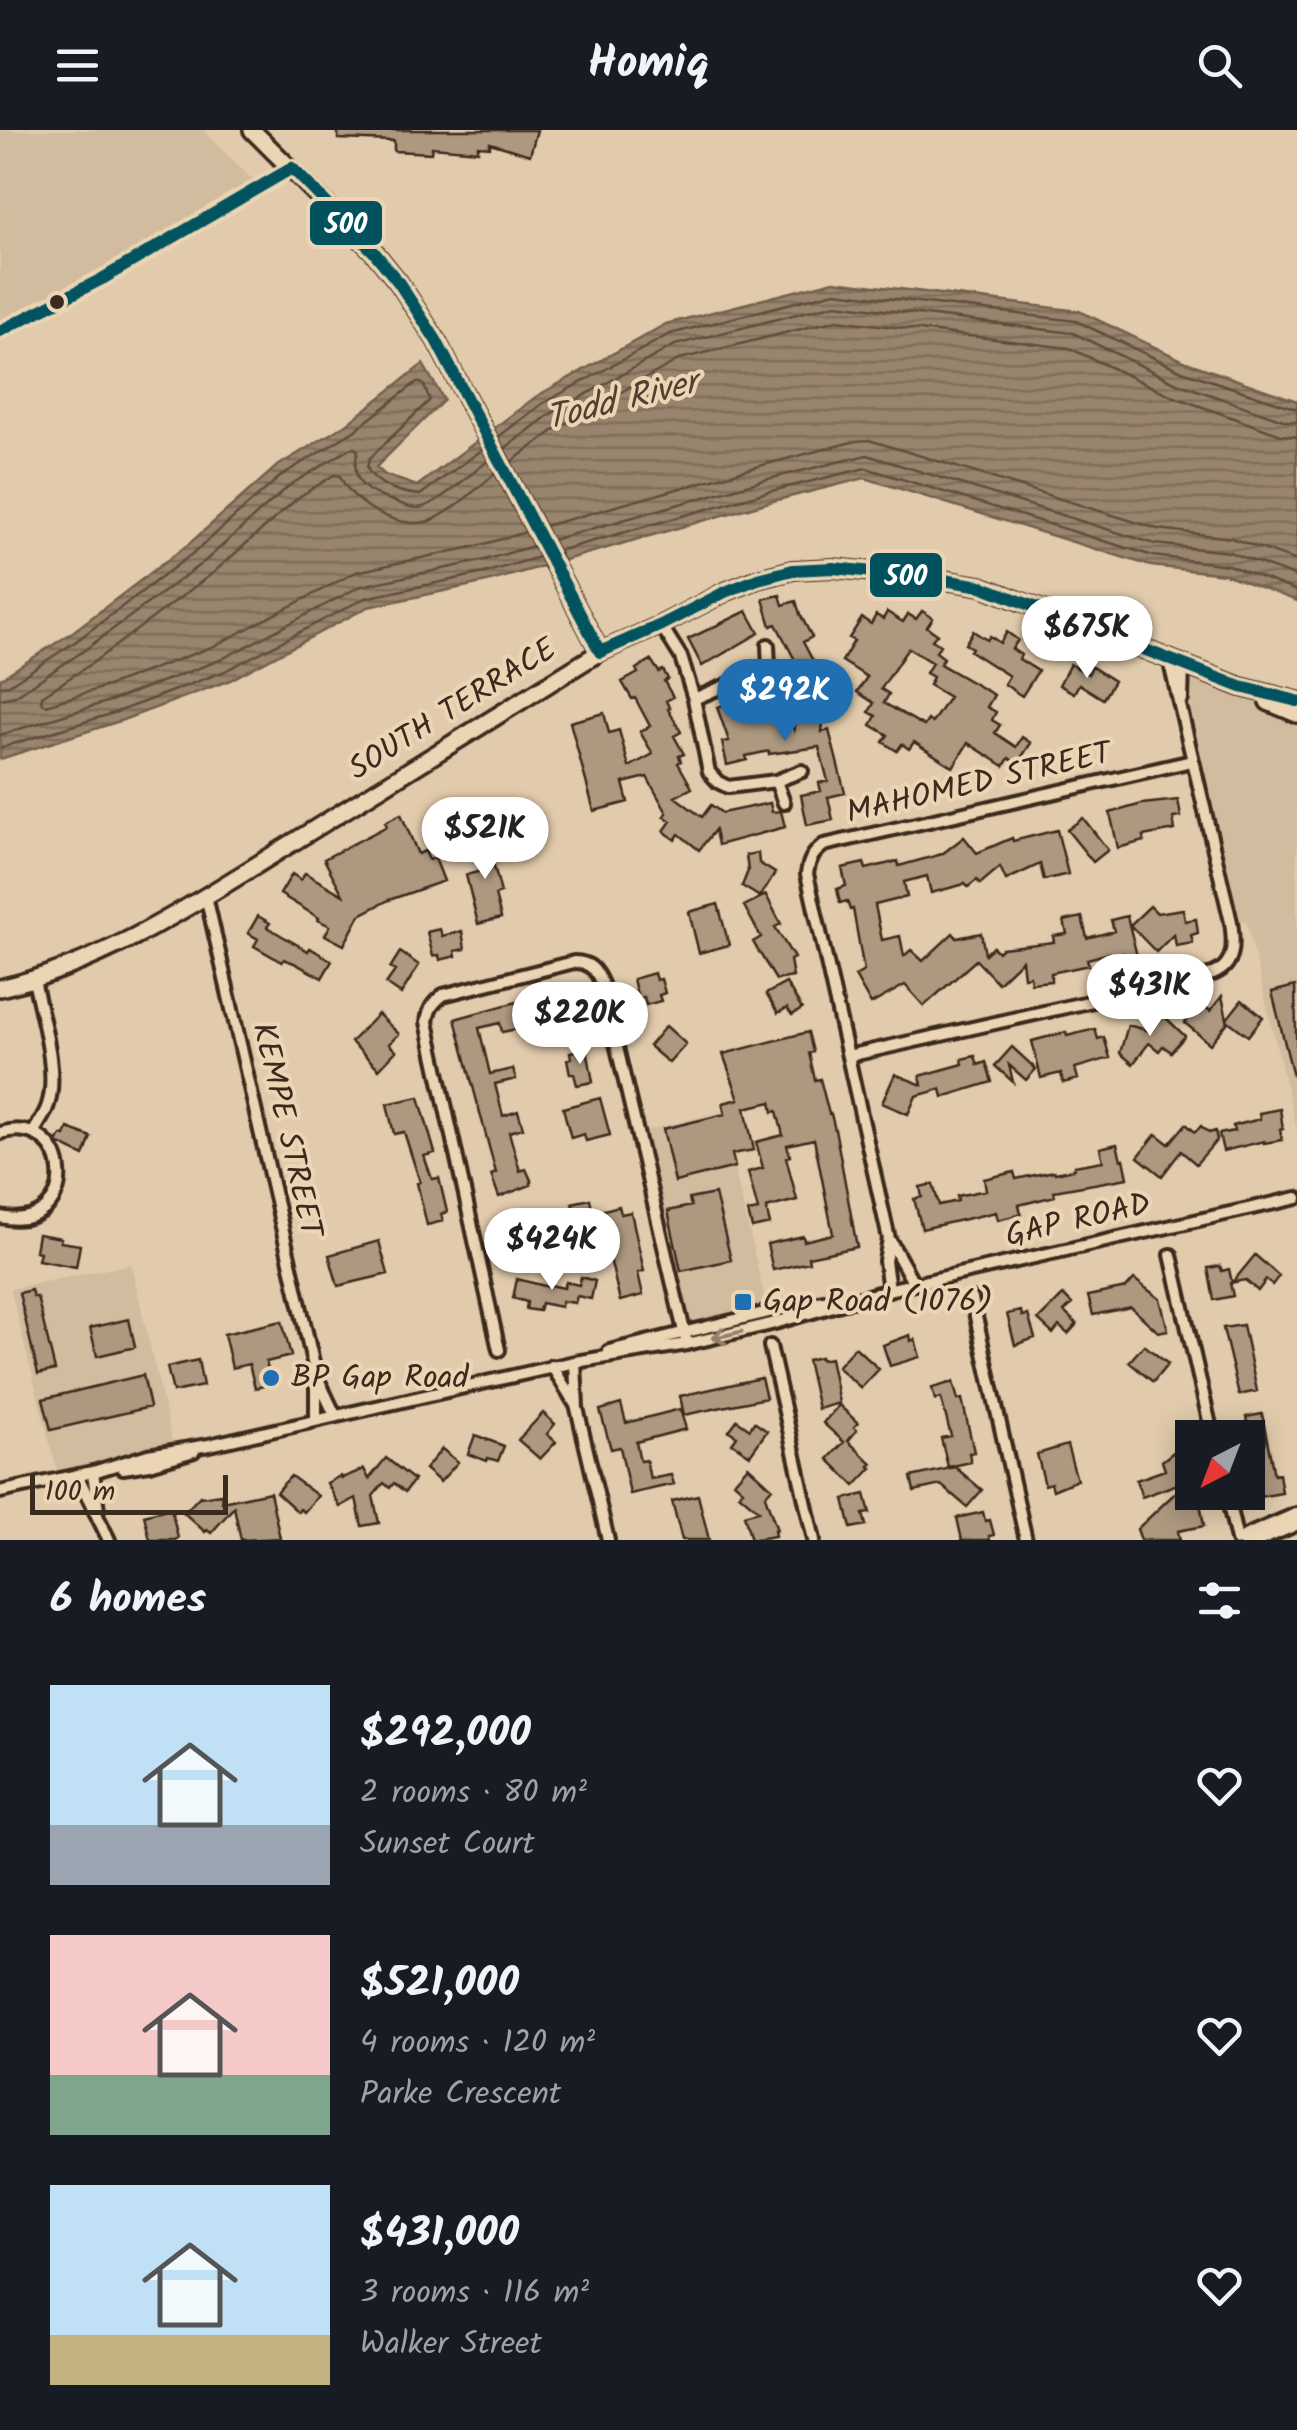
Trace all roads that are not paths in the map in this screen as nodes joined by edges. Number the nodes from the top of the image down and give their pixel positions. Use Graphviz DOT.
graph roads {
  1 [pos="252,130"];
  2 [pos="292,168"];
  3 [pos="0,331"];
  4 [pos="662,625"];
  5 [pos="768,645"];
  6 [pos="600,652"];
  7 [pos="1176,662"];
  8 [pos="769,666"];
  9 [pos="782,685"];
  10 [pos="1241,687"];
  11 [pos="694,700"];
  12 [pos="1297,701"];
  13 [pos="1297,714"];
  14 [pos="1192,761"];
  15 [pos="802,771"];
  16 [pos="776,781"];
  17 [pos="784,803"];
  18 [pos="206,896"];
  19 [pos="34,980"];
  20 [pos="0,988"];
  21 [pos="848,1056"];
  22 [pos="0,1133"];
  23 [pos="33,1133"];
  24 [pos="1297,1197"];
  25 [pos="0,1217"];
  26 [pos="889,1239"];
  27 [pos="1172,1255"];
  28 [pos="900,1257"];
  29 [pos="886,1261"];
  30 [pos="914,1284"];
  31 [pos="889,1290"];
  32 [pos="972,1299"];
  33 [pos="684,1332"];
  34 [pos="687,1344"];
  35 [pos="770,1346"];
  36 [pos="499,1350"];
  37 [pos="575,1362"];
  38 [pos="552,1366"];
  39 [pos="320,1390"];
  40 [pos="577,1408"];
  41 [pos="335,1415"];
  42 [pos="316,1420"];
  43 [pos="1210,1420"];
  44 [pos="93,1472"];
  45 [pos="77,1475"];
  46 [pos="0,1492"];
  47 [pos="1230,1510"];
  48 [pos="98,1516"];
  49 [pos="1297,1518"];
  50 [pos="109,1540"];
  51 [pos="608,1540"];
  52 [pos="814,1540"];
  53 [pos="1026,1540"];
  54 [pos="1237,1540"];
  55 [pos="1248,1540"];
  1 -- 2 [label="street"];
  2 -- 3 [label="street"];
  2 -- 6 [label="street"];
  4 -- 6 [label="street, SOUTH TERRACE"];
  4 -- 7 [label="street, SOUTH TERRACE"];
  4 -- 11 [label="street"];
  5 -- 8 [label="street"];
  6 -- 18 [label="street, SOUTH TERRACE"];
  7 -- 10 [label="street, SOUTH TERRACE"];
  7 -- 14 [label="street"];
  8 -- 9 [label="street"];
  8 -- 11 [label="street"];
  10 -- 12 [label="street, SOUTH TERRACE"];
  10 -- 13 [label="street, SOUTH TERRACE"];
  11 -- 16 [label="street"];
  14 -- 21 [label="street, MAHOMED STREET"];
  14 -- 21 [label="street"];
  15 -- 16 [label="street"];
  16 -- 17 [label="street"];
  18 -- 19 [label="street, SOUTH TERRACE"];
  18 -- 39 [label="street, KEMPE STREET"];
  19 -- 20 [label="street, SOUTH TERRACE"];
  19 -- 23 [label="street"];
  21 -- 26 [label="street, MAHOMED STREET"];
  22 -- 23 [label="street"];
  23 -- 25 [label="street"];
  24 -- 30 [label="street, GAP ROAD"];
  26 -- 28 [label="street, MAHOMED STREET"];
  26 -- 29 [label="street, MAHOMED STREET"];
  27 -- 43 [label="street"];
  28 -- 29 [label="street"];
  28 -- 30 [label="street, MAHOMED STREET"];
  29 -- 31 [label="street, MAHOMED STREET"];
  30 -- 31 [label="street, GAP ROAD"];
  31 -- 33 [label="street, GAP ROAD"];
  31 -- 34 [label="street, GAP ROAD, one-way"];
  32 -- 53 [label="street"];
  33 -- 34 [label="street"];
  33 -- 36 [label="street"];
  33 -- 37 [label="street, GAP ROAD"];
  34 -- 37 [label="street, GAP ROAD"];
  35 -- 52 [label="street"];
  37 -- 38 [label="street, GAP ROAD"];
  37 -- 40 [label="street"];
  38 -- 40 [label="street"];
  38 -- 41 [label="street, GAP ROAD"];
  39 -- 41 [label="street, KEMPE STREET"];
  39 -- 42 [label="street, KEMPE STREET"];
  40 -- 51 [label="street"];
  41 -- 42 [label="street, GAP ROAD"];
  42 -- 44 [label="street, GAP ROAD"];
  44 -- 45 [label="street, GAP ROAD"];
  44 -- 48 [label="street"];
  45 -- 46 [label="street, GAP ROAD"];
  45 -- 48 [label="street"];
  47 -- 54 [label="street"];
  48 -- 50 [label="street"];
  49 -- 55 [label="highway"];
}
